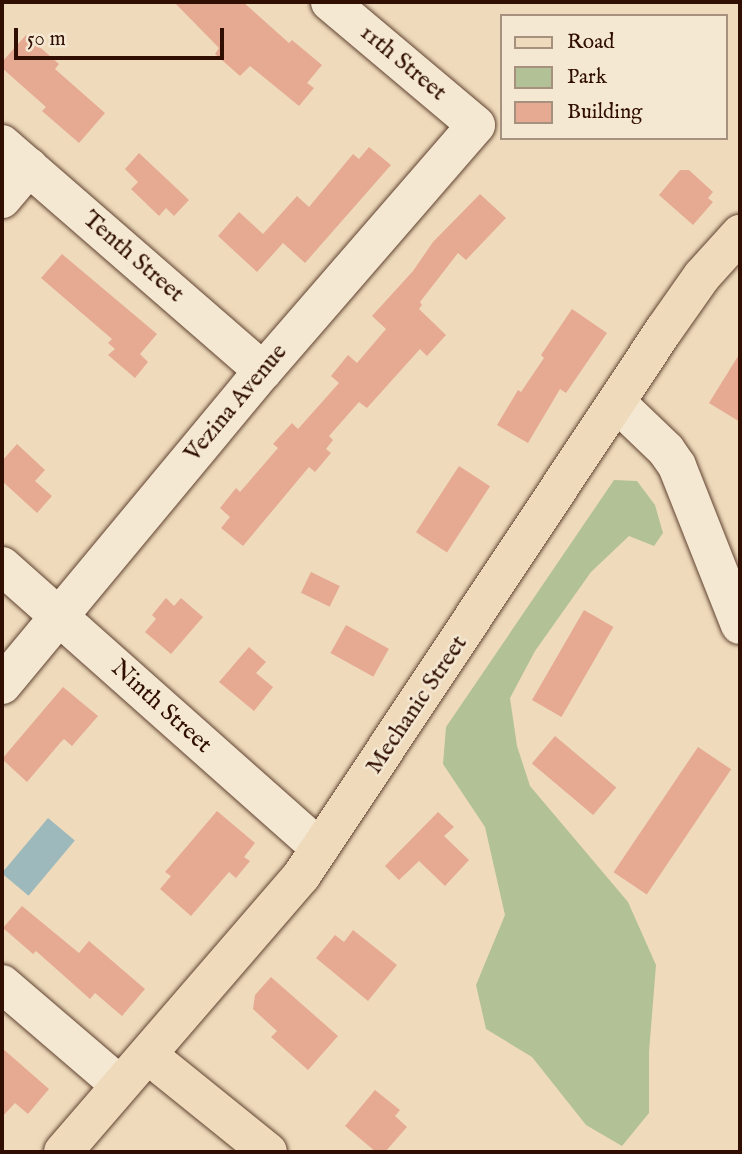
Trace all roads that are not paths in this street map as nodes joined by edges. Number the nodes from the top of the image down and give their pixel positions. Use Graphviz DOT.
graph roads {
  1 [pos="330,2"];
  2 [pos="475,124"];
  3 [pos="15,155"];
  4 [pos="2,199"];
  5 [pos="740,234"];
  6 [pos="263,371"];
  7 [pos="617,403"];
  8 [pos="2,566"];
  9 [pos="58,614"];
  10 [pos="740,625"];
  11 [pos="2,685"];
  12 [pos="320,848"];
  13 [pos="2,984"];
  14 [pos="148,1055"];
  15 [pos="120,1085"];
  16 [pos="64,1152"];
  17 [pos="268,1152"];
  1 -- 2 [label="street, 11th Street"];
  2 -- 6 [label="street, Vezina Avenue"];
  3 -- 4 [label="street"];
  3 -- 6 [label="street, Tenth Street"];
  5 -- 7 [label="main road, Mechanic Street"];
  6 -- 9 [label="street, Vezina Avenue"];
  7 -- 10 [label="street"];
  7 -- 12 [label="main road, Mechanic Street"];
  8 -- 9 [label="street, Ninth Street"];
  9 -- 11 [label="street, Vezina Avenue"];
  9 -- 12 [label="street, Ninth Street"];
  12 -- 14 [label="main road, Mechanic Street"];
  13 -- 15 [label="street"];
  14 -- 15 [label="main road, Mechanic Street"];
  14 -- 17 [label="main road"];
  15 -- 16 [label="main road, Mechanic Street"];
}
